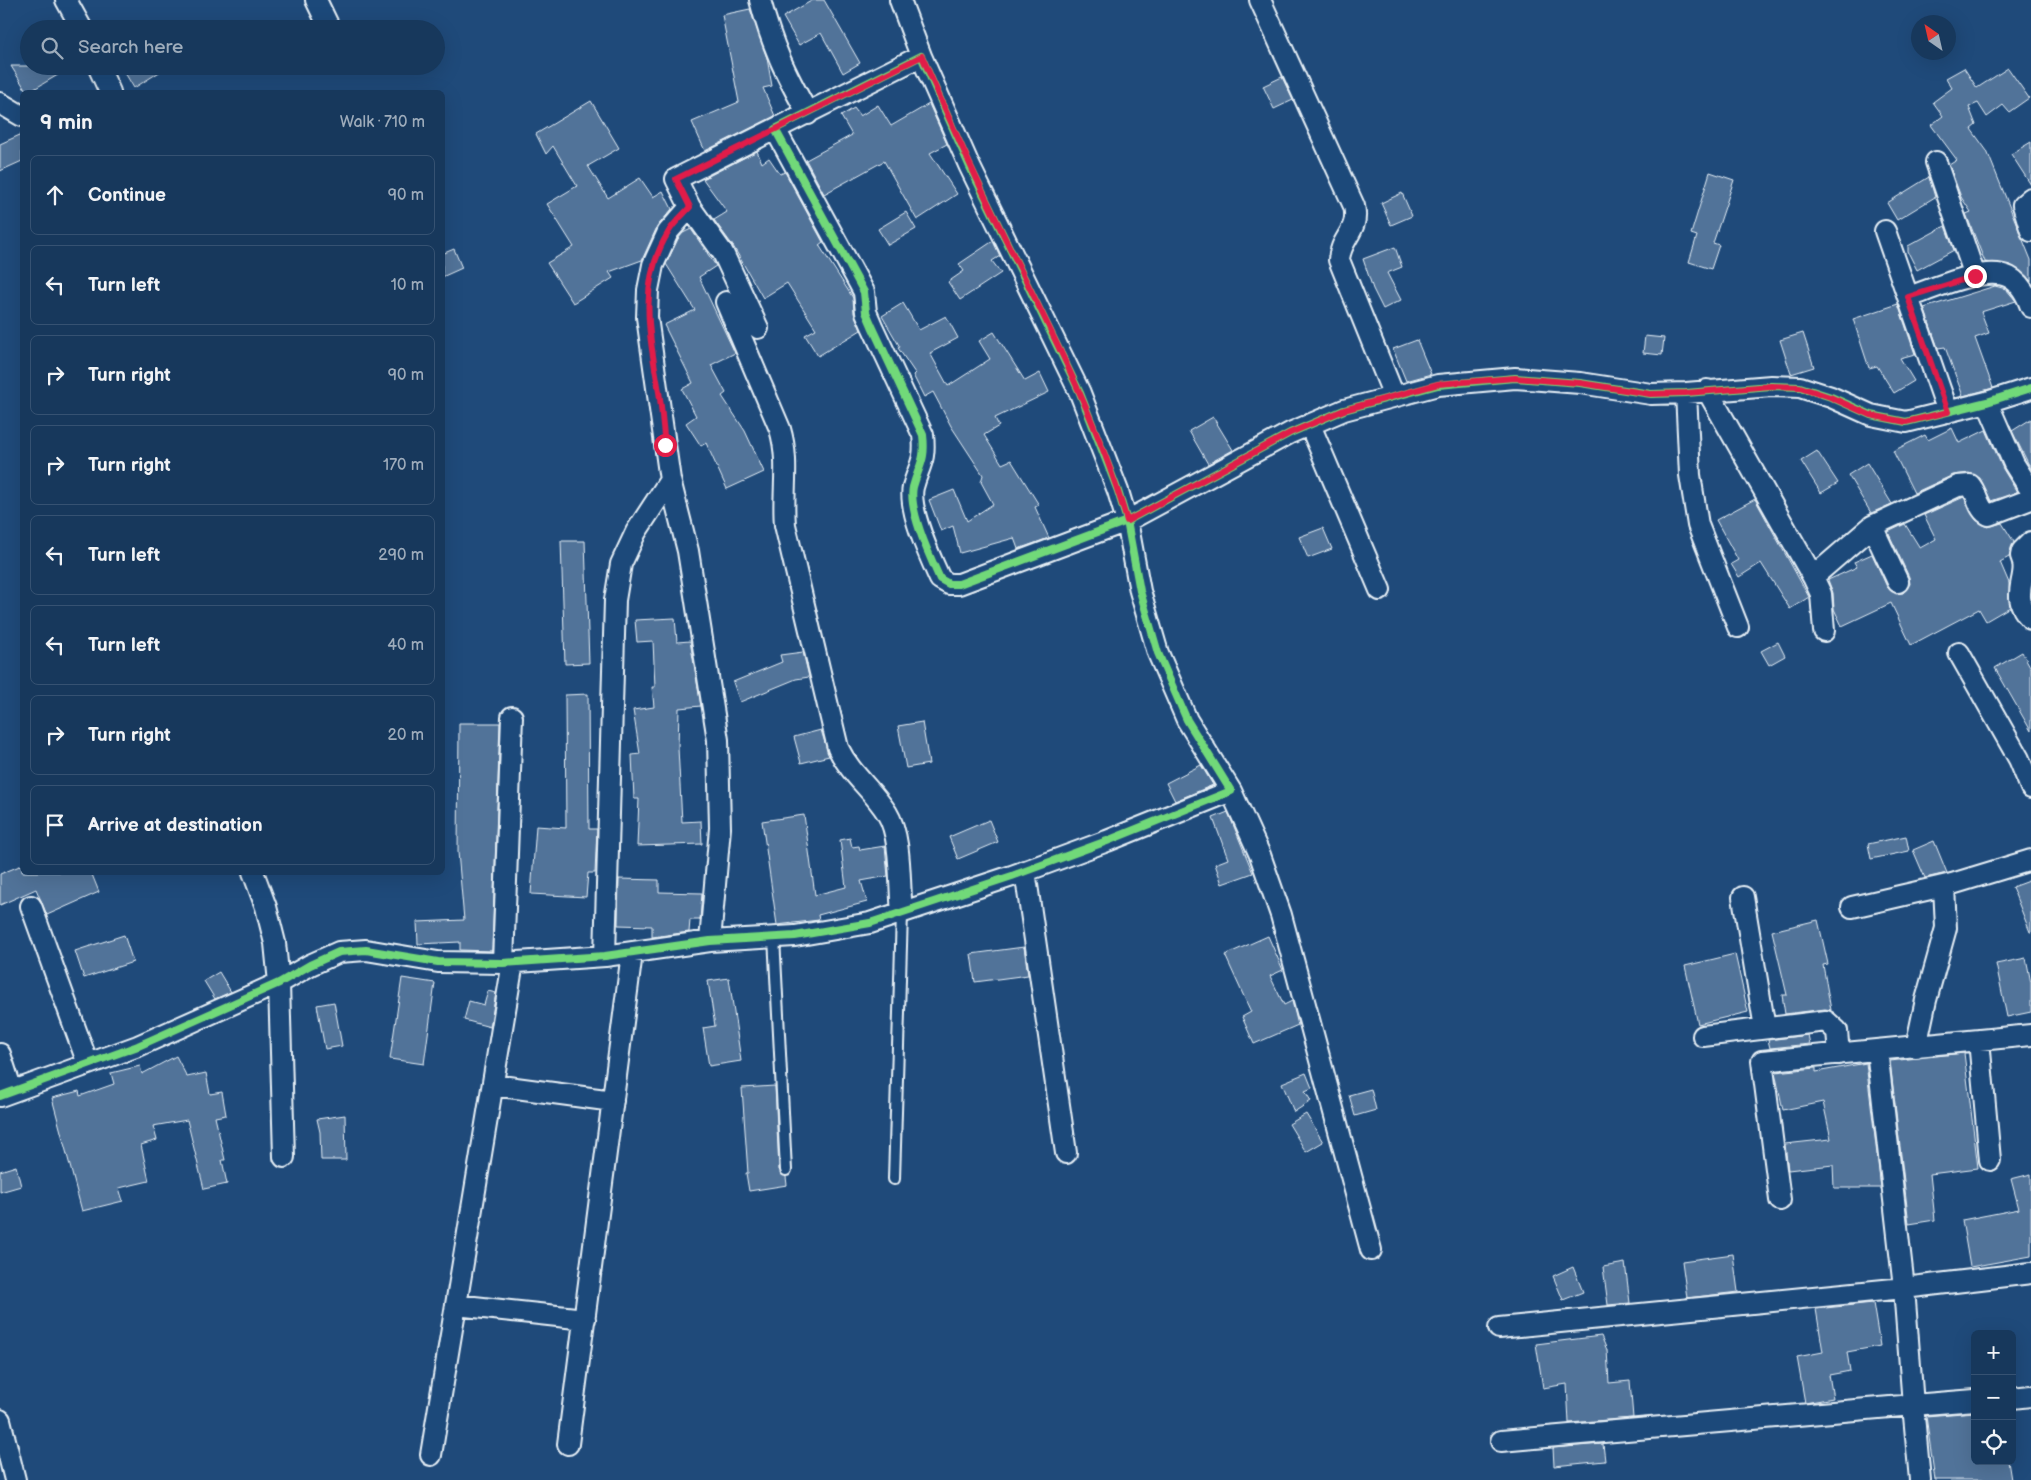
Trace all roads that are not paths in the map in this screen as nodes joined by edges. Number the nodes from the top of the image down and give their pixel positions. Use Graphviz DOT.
graph roads {
  1 [pos="66,0"];
  2 [pos="316,0"];
  3 [pos="760,0"];
  4 [pos="900,0"];
  5 [pos="1260,0"];
  6 [pos="77,20"];
  7 [pos="326,20"];
  8 [pos="922,56"];
  9 [pos="102,75"];
  10 [pos="109,90"];
  11 [pos="0,103"];
  12 [pos="808,114"];
  13 [pos="20,115"];
  14 [pos="775,129"];
  15 [pos="1936,162"];
  16 [pos="2031,198"];
  17 [pos="690,207"];
  18 [pos="2031,230"];
  19 [pos="1885,231"];
  20 [pos="1975,276"];
  21 [pos="1908,297"];
  22 [pos="726,302"];
  23 [pos="2031,307"];
  24 [pos="758,328"];
  25 [pos="2031,388"];
  26 [pos="1708,390"];
  27 [pos="1686,393"];
  28 [pos="1394,396"];
  29 [pos="1988,402"];
  30 [pos="1948,412"];
  31 [pos="1310,425"];
  32 [pos="670,480"];
  33 [pos="2031,491"];
  34 [pos="2031,499"];
  35 [pos="1127,521"];
  36 [pos="1872,526"];
  37 [pos="2031,542"];
  38 [pos="1813,577"];
  39 [pos="1898,582"];
  40 [pos="1380,590"];
  41 [pos="2031,619"];
  42 [pos="1738,627"];
  43 [pos="1824,632"];
  44 [pos="1959,653"];
  45 [pos="512,717"];
  46 [pos="2031,788"];
  47 [pos="1231,791"];
  48 [pos="2031,860"];
  49 [pos="1025,872"];
  50 [pos="254,875"];
  51 [pos="1944,886"];
  52 [pos="1743,897"];
  53 [pos="31,906"];
  54 [pos="1852,907"];
  55 [pos="902,913"];
  56 [pos="774,937"];
  57 [pos="710,941"];
  58 [pos="632,953"];
  59 [pos="605,956"];
  60 [pos="508,962"];
  61 [pos="279,983"];
  62 [pos="1765,1028"];
  63 [pos="2031,1035"];
  64 [pos="1703,1036"];
  65 [pos="1979,1040"];
  66 [pos="1916,1046"];
  67 [pos="1878,1050"];
  68 [pos="0,1054"];
  69 [pos="1839,1054"];
  70 [pos="88,1064"];
  71 [pos="493,1085"];
  72 [pos="6,1093"];
  73 [pos="613,1101"];
  74 [pos="1066,1153"];
  75 [pos="284,1158"];
  76 [pos="1990,1160"];
  77 [pos="786,1170"];
  78 [pos="894,1179"];
  79 [pos="1780,1200"];
  80 [pos="1371,1250"];
  81 [pos="2031,1273"];
  82 [pos="1904,1288"];
  83 [pos="456,1305"];
  84 [pos="585,1319"];
  85 [pos="1499,1328"];
  86 [pos="2031,1396"];
  87 [pos="2016,1398"];
  88 [pos="1971,1400"];
  89 [pos="1913,1405"];
  90 [pos="0,1420"];
  91 [pos="1501,1441"];
  92 [pos="568,1444"];
  93 [pos="431,1455"];
  94 [pos="15,1480"];
  95 [pos="1920,1480"];
  1 -- 6 [label="street"];
  2 -- 7 [label="street"];
  3 -- 12 [label="street"];
  4 -- 8 [label="street"];
  5 -- 28 [label="street"];
  8 -- 12 [label="street"];
  8 -- 35 [label="street"];
  9 -- 10 [label="street"];
  11 -- 13 [label="street"];
  12 -- 14 [label="street"];
  14 -- 17 [label="street"];
  14 -- 35 [label="street"];
  15 -- 20 [label="street"];
  16 -- 18 [label="street"];
  17 -- 24 [label="street"];
  17 -- 32 [label="street"];
  19 -- 21 [label="street"];
  20 -- 21 [label="street"];
  20 -- 23 [label="street"];
  21 -- 30 [label="street"];
  22 -- 55 [label="street"];
  25 -- 29 [label="street"];
  26 -- 27 [label="street"];
  26 -- 30 [label="street"];
  26 -- 38 [label="street"];
  27 -- 28 [label="street"];
  27 -- 42 [label="street"];
  28 -- 31 [label="street"];
  29 -- 30 [label="street"];
  29 -- 33 [label="street"];
  31 -- 35 [label="street"];
  31 -- 40 [label="street"];
  32 -- 57 [label="street"];
  32 -- 59 [label="street"];
  34 -- 36 [label="street"];
  35 -- 47 [label="street"];
  36 -- 38 [label="street"];
  36 -- 39 [label="street"];
  37 -- 41 [label="street"];
  38 -- 43 [label="street"];
  44 -- 46 [label="street"];
  45 -- 60 [label="street"];
  47 -- 49 [label="street"];
  47 -- 80 [label="street"];
  48 -- 51 [label="street"];
  49 -- 55 [label="street"];
  49 -- 74 [label="street"];
  50 -- 61 [label="street"];
  51 -- 54 [label="street"];
  51 -- 66 [label="street"];
  52 -- 62 [label="street"];
  53 -- 70 [label="street"];
  55 -- 56 [label="street"];
  55 -- 78 [label="lane"];
  56 -- 57 [label="street"];
  56 -- 77 [label="lane"];
  57 -- 58 [label="street"];
  58 -- 59 [label="street"];
  58 -- 73 [label="street"];
  59 -- 60 [label="street"];
  60 -- 61 [label="street"];
  60 -- 71 [label="street"];
  61 -- 70 [label="street"];
  61 -- 75 [label="street"];
  62 -- 64 [label="street"];
  62 -- 69 [label="street"];
  63 -- 65 [label="street"];
  65 -- 66 [label="street"];
  65 -- 76 [label="street"];
  66 -- 67 [label="street"];
  67 -- 69 [label="street"];
  67 -- 82 [label="street"];
  68 -- 72 [label="street"];
  69 -- 79 [label="street"];
  70 -- 72 [label="street"];
  71 -- 73 [label="street"];
  71 -- 83 [label="street"];
  73 -- 84 [label="street"];
  81 -- 82 [label="street"];
  82 -- 85 [label="street"];
  82 -- 89 [label="street"];
  83 -- 84 [label="street"];
  83 -- 93 [label="street"];
  84 -- 92 [label="street"];
  86 -- 87 [label="street"];
  88 -- 89 [label="street"];
  89 -- 91 [label="street"];
  89 -- 95 [label="street"];
  90 -- 94 [label="street"];
}
